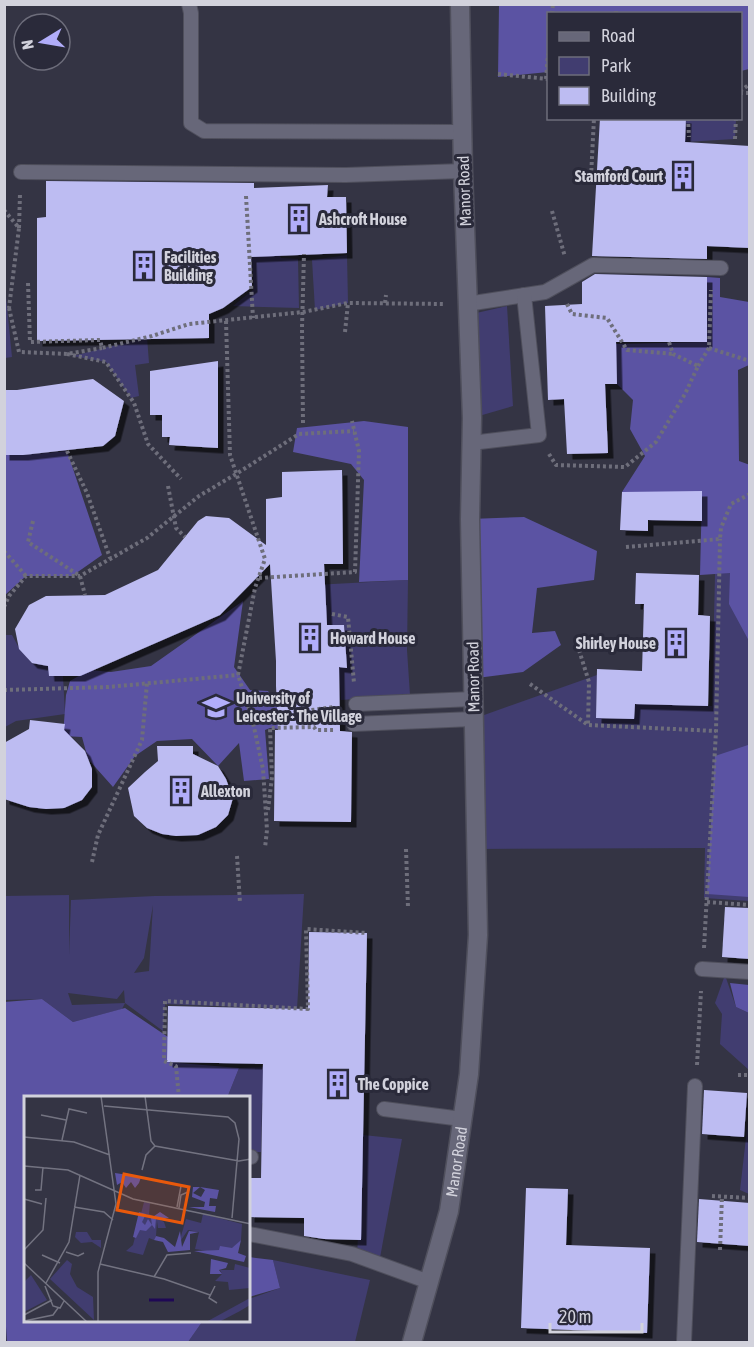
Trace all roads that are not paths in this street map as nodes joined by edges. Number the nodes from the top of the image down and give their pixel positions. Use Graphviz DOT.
graph roads {
  1 [pos="189,4"];
  2 [pos="460,4"];
  3 [pos="462,132"];
  4 [pos="463,171"];
  5 [pos="21,172"];
  6 [pos="716,268"];
  7 [pos="524,295"];
  8 [pos="467,304"];
  9 [pos="471,443"];
  10 [pos="473,699"];
  11 [pos="356,705"];
  12 [pos="473,719"];
  13 [pos="354,724"];
  14 [pos="702,969"];
  15 [pos="750,972"];
  16 [pos="695,1086"];
  17 [pos="384,1109"];
  18 [pos="462,1119"];
  19 [pos="250,1234"];
  20 [pos="429,1282"];
  21 [pos="412,1342"];
  22 [pos="684,1342"];
  1 -- 3 [label="lane"];
  2 -- 3 [label="street, Manor Road"];
  3 -- 4 [label="street, Manor Road"];
  4 -- 5 [label="lane"];
  4 -- 8 [label="street, Manor Road"];
  6 -- 7 [label="lane"];
  7 -- 8 [label="lane"];
  7 -- 9 [label="lane"];
  8 -- 9 [label="street, Manor Road"];
  9 -- 10 [label="street, Manor Road"];
  10 -- 11 [label="lane"];
  10 -- 12 [label="street, Manor Road"];
  12 -- 13 [label="lane"];
  12 -- 18 [label="street, Manor Road"];
  14 -- 15 [label="lane"];
  16 -- 22 [label="lane"];
  17 -- 18 [label="lane"];
  18 -- 20 [label="street, Manor Road"];
  19 -- 20 [label="lane"];
  20 -- 21 [label="street, Manor Road"];
}
